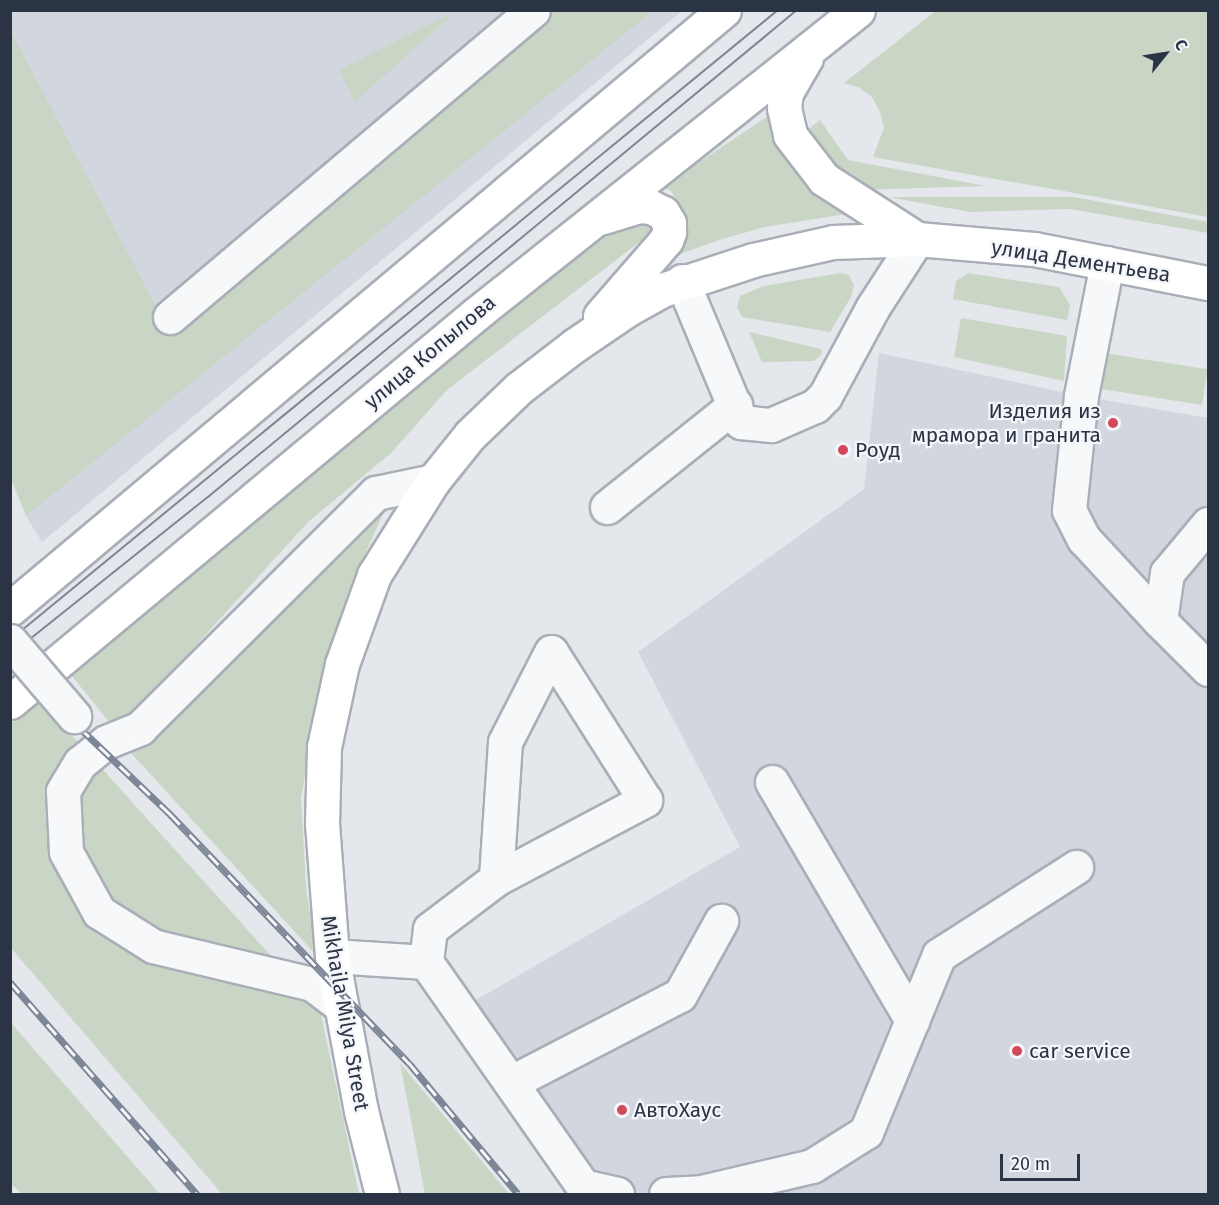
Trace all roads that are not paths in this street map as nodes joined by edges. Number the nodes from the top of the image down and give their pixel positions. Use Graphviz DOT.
graph roads {
  1 [pos="533,10"];
  2 [pos="724,10"];
  3 [pos="858,10"];
  4 [pos="815,43"];
  5 [pos="592,220"];
  6 [pos="917,239"];
  7 [pos="1107,263"];
  8 [pos="682,281"];
  9 [pos="1209,283"];
  10 [pos="170,317"];
  11 [pos="575,345"];
  12 [pos="735,405"];
  13 [pos="433,481"];
  14 [pos="607,507"];
  15 [pos="1209,524"];
  16 [pos="10,609"];
  17 [pos="1160,621"];
  18 [pos="10,641"];
  19 [pos="1209,669"];
  20 [pos="10,702"];
  21 [pos="106,742"];
  22 [pos="772,782"];
  23 [pos="1076,867"];
  24 [pos="496,879"];
  25 [pos="721,921"];
  26 [pos="332,956"];
  27 [pos="426,962"];
  28 [pos="340,1005"];
  29 [pos="912,1021"];
  30 [pos="512,1082"];
  31 [pos="587,1190"];
  32 [pos="702,1193"];
  33 [pos="382,1194"];
  34 [pos="617,1194"];
  35 [pos="666,1194"];
  1 -- 10 [label="lane"];
  2 -- 16 [label="main road"];
  3 -- 4 [label="main road, улица Копылова"];
  4 -- 5 [label="main road, улица Копылова"];
  4 -- 6 [label="main road"];
  5 -- 11 [label="main road"];
  5 -- 20 [label="main road, улица Копылова"];
  6 -- 7 [label="main road, улица Дементьева"];
  6 -- 8 [label="main road, Mikhaila Milya Street"];
  6 -- 12 [label="lane"];
  7 -- 9 [label="main road, улица Дементьева"];
  7 -- 17 [label="lane"];
  8 -- 11 [label="main road, Mikhaila Milya Street"];
  8 -- 12 [label="lane"];
  11 -- 13 [label="main road, Mikhaila Milya Street"];
  12 -- 14 [label="lane"];
  13 -- 21 [label="lane"];
  13 -- 26 [label="main road, Mikhaila Milya Street"];
  15 -- 17 [label="lane"];
  17 -- 19 [label="lane"];
  18 -- 21 [label="lane, bridge"];
  21 -- 28 [label="lane"];
  22 -- 29 [label="lane"];
  23 -- 29 [label="lane"];
  24 -- 24 [label="lane"];
  24 -- 27 [label="lane"];
  25 -- 30 [label="lane"];
  26 -- 27 [label="lane"];
  26 -- 28 [label="main road, Mikhaila Milya Street"];
  27 -- 30 [label="lane"];
  28 -- 33 [label="main road, Mikhaila Milya Street"];
  29 -- 32 [label="lane"];
  30 -- 31 [label="lane"];
  31 -- 34 [label="lane"];
  32 -- 35 [label="lane"];
}
